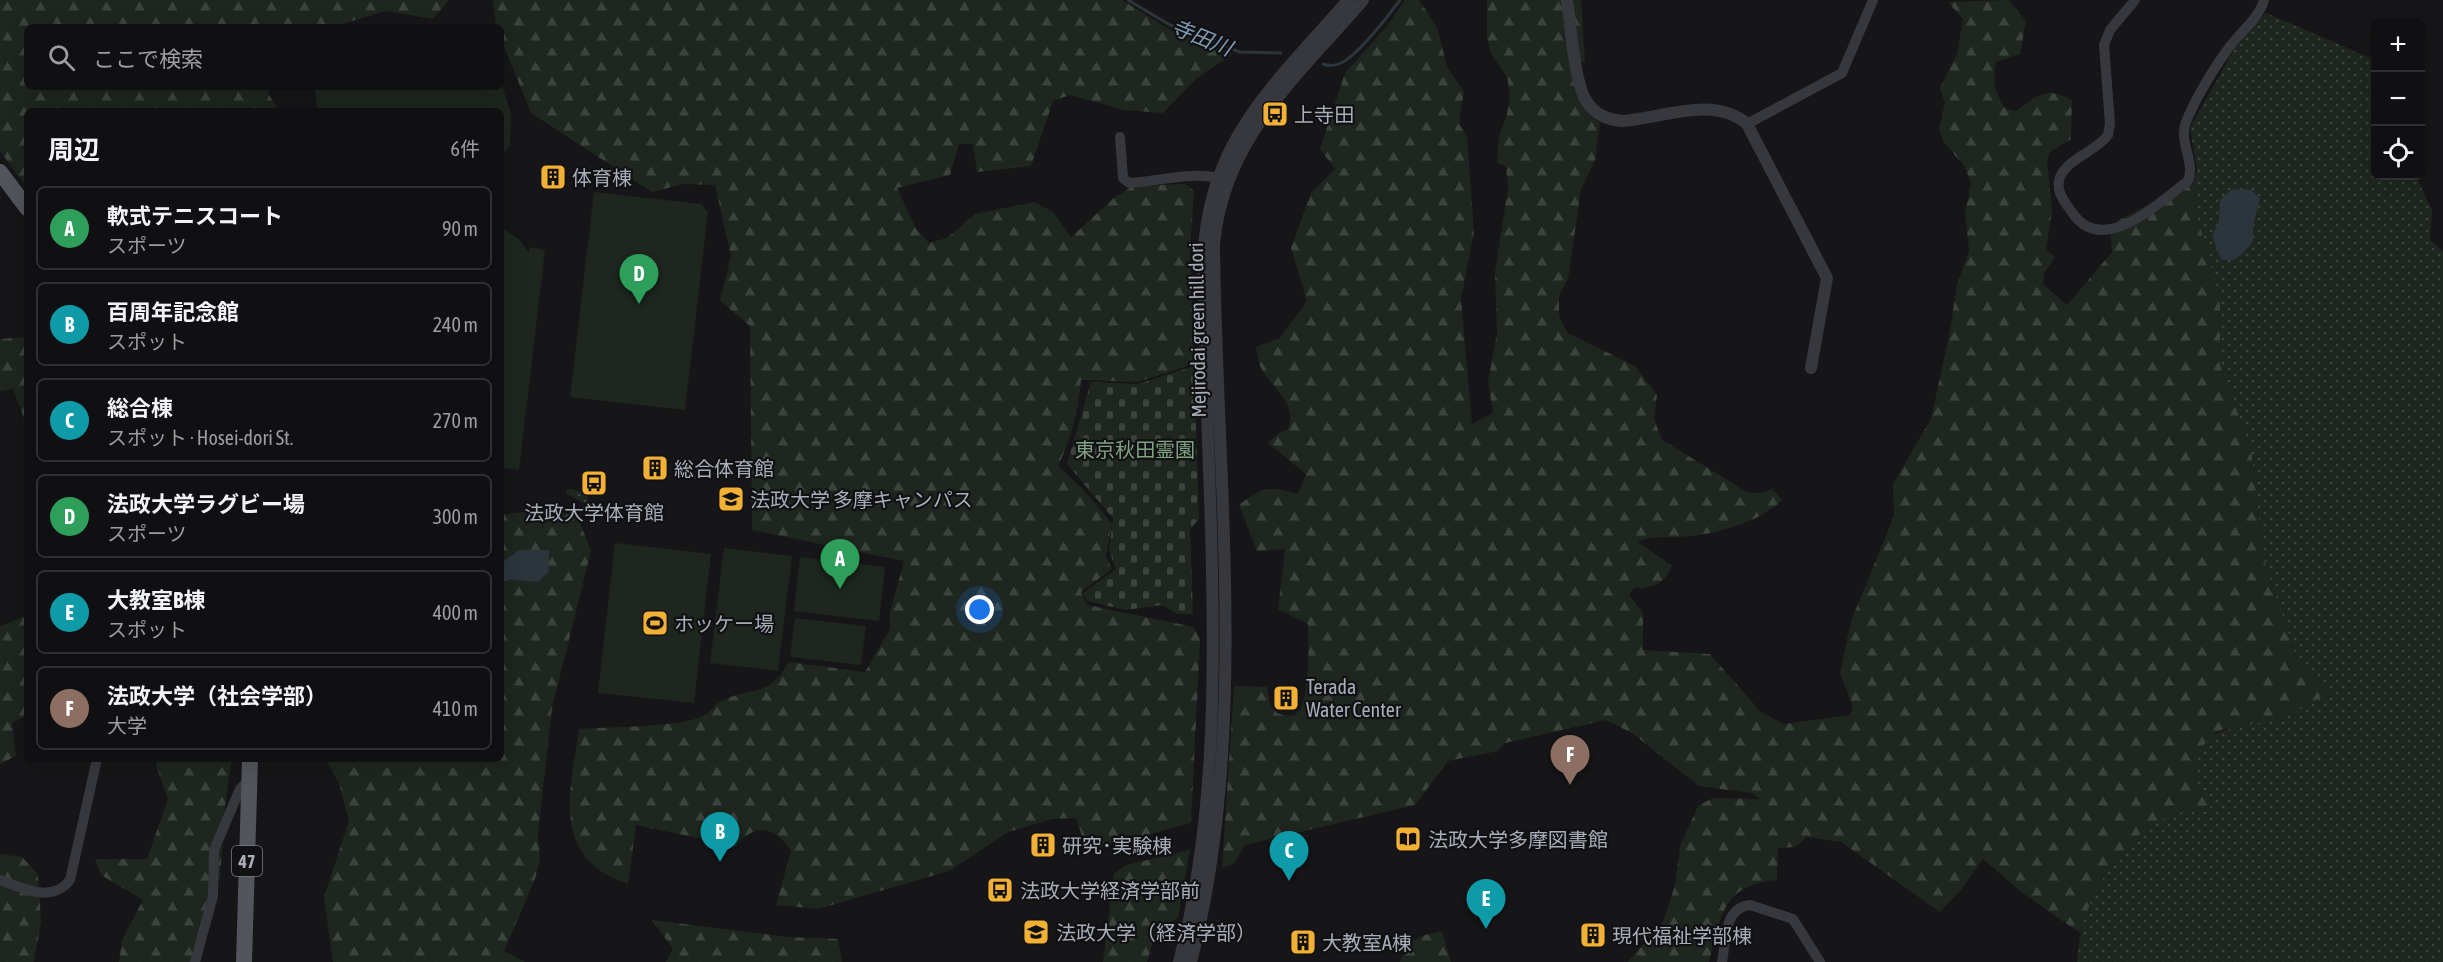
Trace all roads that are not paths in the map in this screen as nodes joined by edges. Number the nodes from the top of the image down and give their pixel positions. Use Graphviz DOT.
graph roads {
  1 [pos="1348,0"];
  2 [pos="1363,0"];
  3 [pos="1567,0"];
  4 [pos="1873,0"];
  5 [pos="2135,0"];
  6 [pos="2264,0"];
  7 [pos="1747,124"];
  8 [pos="1120,137"];
  9 [pos="0,172"];
  10 [pos="1222,179"];
  11 [pos="24,204"];
  12 [pos="1811,368"];
  13 [pos="96,762"];
  14 [pos="250,762"];
  15 [pos="250,779"];
  16 [pos="1211,814"];
  17 [pos="0,880"];
  18 [pos="195,962"];
  19 [pos="244,962"];
  20 [pos="1179,962"];
  21 [pos="1191,962"];
  22 [pos="1722,962"];
  23 [pos="1820,962"];
  1 -- 10 [label="street, Mejirodai green hill dori"];
  2 -- 10 [label="street, Mejirodai green hill dori"];
  3 -- 7 [label="street"];
  4 -- 7 [label="street"];
  5 -- 6 [label="street"];
  7 -- 12 [label="street"];
  8 -- 10 [label="street"];
  9 -- 11 [label="main road"];
  10 -- 16 [label="street, Mejirodai green hill dori"];
  13 -- 17 [label="street"];
  14 -- 15 [label="main road, 47"];
  15 -- 18 [label="street"];
  15 -- 19 [label="main road, 47"];
  16 -- 20 [label="street"];
  16 -- 21 [label="street"];
  22 -- 23 [label="street"];
}
